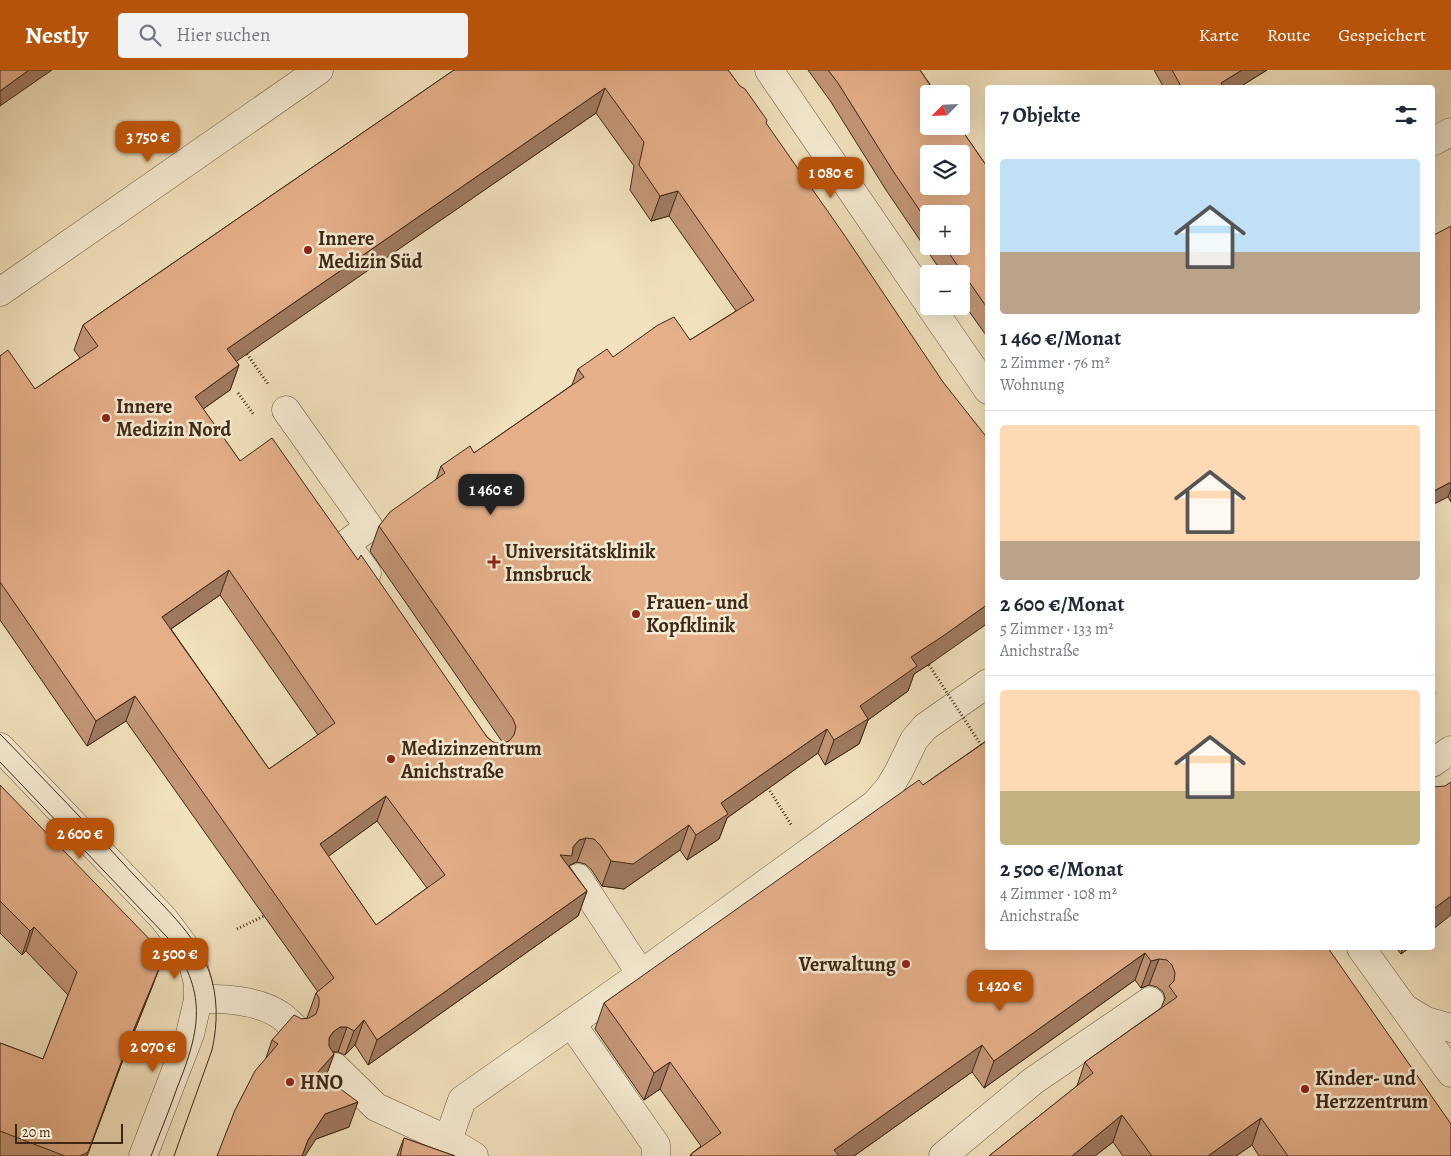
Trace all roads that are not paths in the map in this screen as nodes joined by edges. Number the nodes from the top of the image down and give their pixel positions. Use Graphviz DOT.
graph roads {
  1 [pos="319,70"];
  2 [pos="769,70"];
  3 [pos="1451,132"];
  4 [pos="1435,140"];
  5 [pos="0,292"];
  6 [pos="920,292"];
  7 [pos="936,315"];
  8 [pos="985,386"];
  9 [pos="286,410"];
  10 [pos="380,592"];
  11 [pos="985,685"];
  12 [pos="0,747"];
  13 [pos="1451,750"];
  14 [pos="1435,761"];
  15 [pos="578,878"];
  16 [pos="1362,950"];
  17 [pos="641,974"];
  18 [pos="198,1000"];
  19 [pos="1150,1000"];
  20 [pos="1403,1006"];
  21 [pos="571,1023"];
  22 [pos="295,1028"];
  23 [pos="1451,1028"];
  24 [pos="335,1067"];
  25 [pos="1451,1073"];
  26 [pos="448,1140"];
  27 [pos="143,1156"];
  28 [pos="474,1156"];
  29 [pos="656,1156"];
  30 [pos="943,1156"];
  1 -- 5 [label="street"];
  2 -- 6 [label="street"];
  3 -- 4 [label="street"];
  7 -- 8 [label="street"];
  9 -- 10 [label="street"];
  11 -- 17 [label="street"];
  12 -- 18 [label="street"];
  13 -- 14 [label="street"];
  15 -- 17 [label="street"];
  16 -- 20 [label="street"];
  17 -- 21 [label="street"];
  18 -- 22 [label="street"];
  18 -- 27 [label="street"];
  19 -- 30 [label="street"];
  20 -- 23 [label="street"];
  20 -- 25 [label="street"];
  21 -- 26 [label="street"];
  21 -- 29 [label="street"];
  24 -- 26 [label="street"];
  26 -- 28 [label="street"];
}
